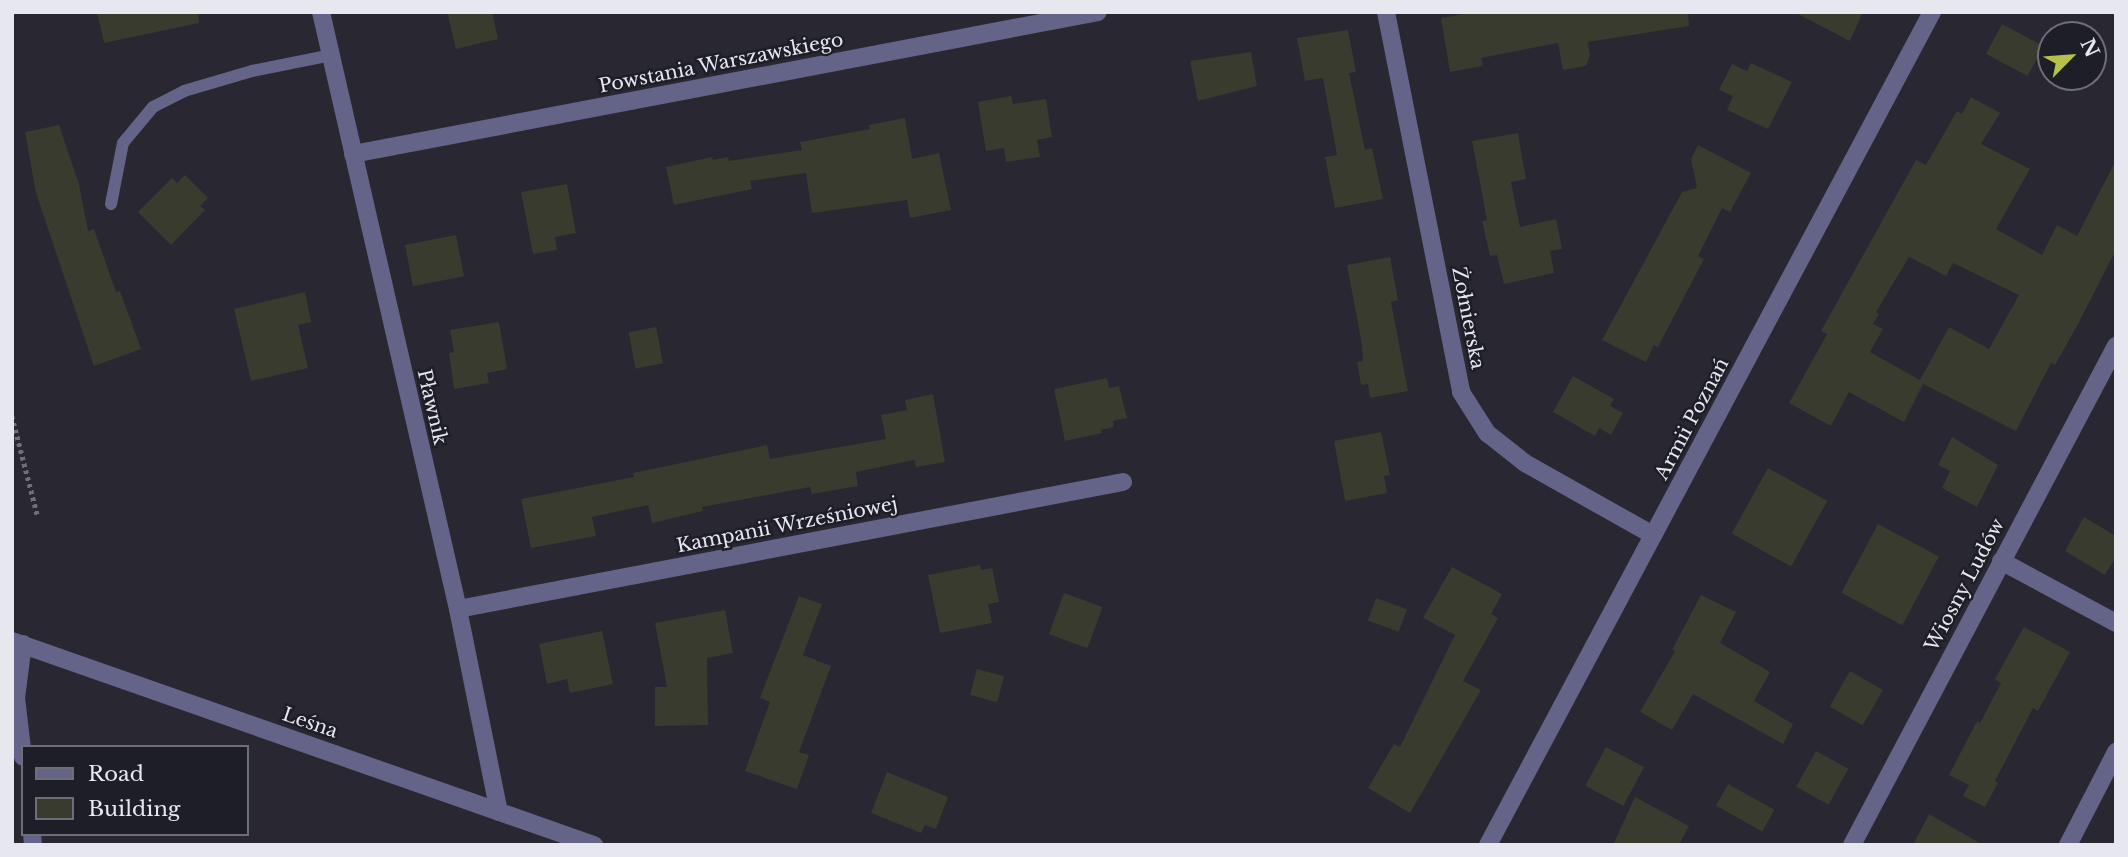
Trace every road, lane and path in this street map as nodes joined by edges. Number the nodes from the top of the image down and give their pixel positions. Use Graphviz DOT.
graph roads {
  1 [pos="321,12"];
  2 [pos="1098,12"];
  3 [pos="1386,12"];
  4 [pos="1932,12"];
  5 [pos="332,55"];
  6 [pos="353,154"];
  7 [pos="111,204"];
  8 [pos="2116,346"];
  9 [pos="12,416"];
  10 [pos="1123,482"];
  11 [pos="37,517"];
  12 [pos="1653,535"];
  13 [pos="2001,561"];
  14 [pos="458,609"];
  15 [pos="2116,623"];
  16 [pos="18,642"];
  17 [pos="22,745"];
  18 [pos="2116,752"];
  19 [pos="499,812"];
  20 [pos="594,845"];
  21 [pos="1488,845"];
  22 [pos="1852,845"];
  23 [pos="2068,845"];
  1 -- 5 [label="street, Pławnik"];
  2 -- 6 [label="street, Powstania Warszawskiego"];
  3 -- 12 [label="street, Żołnierska"];
  4 -- 12 [label="street, Armii Poznań"];
  5 -- 6 [label="street, Pławnik"];
  5 -- 7 [label="lane"];
  6 -- 14 [label="street, Pławnik"];
  8 -- 13 [label="street, Wiosny Ludów"];
  9 -- 11 [label="path"];
  10 -- 14 [label="street, Kampanii Wrześniowej"];
  12 -- 21 [label="street, Armii Poznań"];
  13 -- 15 [label="street"];
  13 -- 22 [label="street, Wiosny Ludów"];
  14 -- 19 [label="street, Pławnik"];
  16 -- 17 [label="street"];
  16 -- 19 [label="street, Leśna"];
  18 -- 23 [label="street"];
  19 -- 20 [label="street, Leśna"];
}
